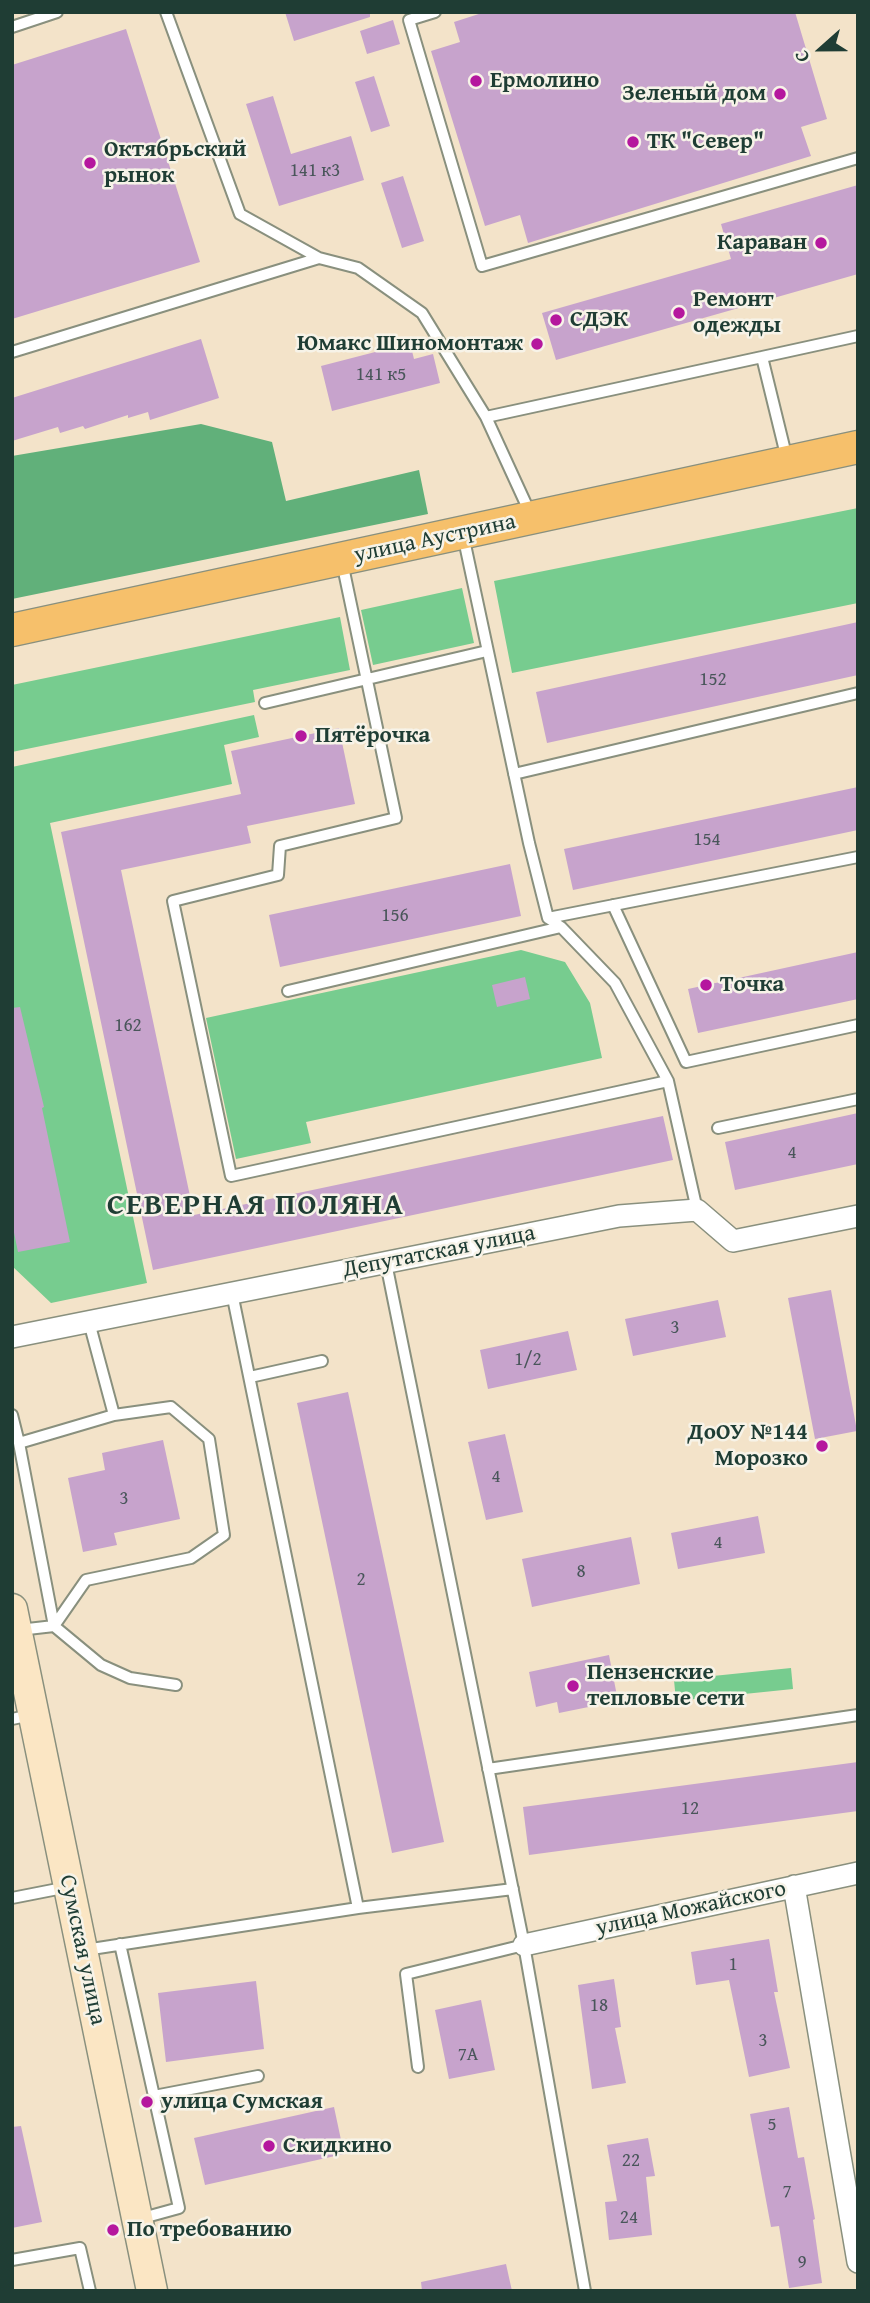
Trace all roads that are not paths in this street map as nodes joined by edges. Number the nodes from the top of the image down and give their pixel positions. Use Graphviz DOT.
graph roads {
  1 [pos="57,12"];
  2 [pos="166,12"];
  3 [pos="435,12"];
  4 [pos="12,27"];
  5 [pos="858,158"];
  6 [pos="319,258"];
  7 [pos="858,335"];
  8 [pos="12,352"];
  9 [pos="762,357"];
  10 [pos="486,417"];
  11 [pos="858,447"];
  12 [pos="788,462"];
  13 [pos="532,518"];
  14 [pos="463,533"];
  15 [pos="341,559"];
  16 [pos="12,630"];
  17 [pos="488,651"];
  18 [pos="367,679"];
  19 [pos="858,693"];
  20 [pos="265,703"];
  21 [pos="514,774"];
  22 [pos="858,857"];
  23 [pos="613,905"];
  24 [pos="548,918"];
  25 [pos="561,927"];
  26 [pos="288,991"];
  27 [pos="858,1025"];
  28 [pos="668,1081"];
  29 [pos="858,1099"];
  30 [pos="718,1128"];
  31 [pos="697,1210"];
  32 [pos="858,1216"];
  33 [pos="386,1263"];
  34 [pos="232,1293"];
  35 [pos="89,1322"];
  36 [pos="12,1338"];
  37 [pos="322,1361"];
  38 [pos="250,1377"];
  39 [pos="12,1415"];
  40 [pos="114,1415"];
  41 [pos="19,1443"];
  42 [pos="14,1620"];
  43 [pos="54,1626"];
  44 [pos="176,1685"];
  45 [pos="858,1715"];
  46 [pos="23,1717"];
  47 [pos="488,1769"];
  48 [pos="858,1873"];
  49 [pos="69,1886"];
  50 [pos="793,1886"];
  51 [pos="513,1889"];
  52 [pos="12,1898"];
  53 [pos="358,1908"];
  54 [pos="120,1944"];
  55 [pos="524,1945"];
  56 [pos="82,1950"];
  57 [pos="418,2067"];
  58 [pos="258,2076"];
  59 [pos="154,2096"];
  60 [pos="136,2220"];
  61 [pos="12,2260"];
  62 [pos="858,2262"];
  63 [pos="149,2290"];
  64 [pos="90,2291"];
  65 [pos="584,2291"];
  1 -- 4 [label="lane"];
  2 -- 6 [label="lane"];
  3 -- 5 [label="lane"];
  6 -- 8 [label="lane"];
  6 -- 10 [label="lane"];
  7 -- 9 [label="lane"];
  9 -- 10 [label="lane"];
  9 -- 12 [label="lane"];
  10 -- 13 [label="lane"];
  11 -- 12 [label="main road, улица Аустрина"];
  12 -- 13 [label="main road, улица Аустрина"];
  13 -- 14 [label="main road, улица Аустрина"];
  14 -- 15 [label="main road, улица Аустрина"];
  14 -- 17 [label="lane"];
  15 -- 16 [label="main road, улица Аустрина"];
  15 -- 18 [label="lane"];
  17 -- 18 [label="lane"];
  17 -- 21 [label="lane"];
  18 -- 20 [label="lane"];
  18 -- 28 [label="lane"];
  19 -- 21 [label="lane"];
  21 -- 24 [label="lane"];
  22 -- 23 [label="lane"];
  23 -- 24 [label="lane"];
  23 -- 27 [label="lane"];
  24 -- 25 [label="lane"];
  25 -- 26 [label="lane"];
  25 -- 28 [label="lane"];
  28 -- 31 [label="lane"];
  29 -- 30 [label="lane"];
  31 -- 32 [label="street"];
  31 -- 33 [label="street, Депутатская улица"];
  33 -- 34 [label="street, Депутатская улица"];
  33 -- 47 [label="lane"];
  34 -- 35 [label="street, Депутатская улица"];
  34 -- 38 [label="lane"];
  35 -- 36 [label="street, Депутатская улица"];
  35 -- 40 [label="lane"];
  37 -- 38 [label="lane"];
  38 -- 53 [label="lane"];
  39 -- 41 [label="lane"];
  40 -- 41 [label="lane"];
  40 -- 43 [label="lane"];
  41 -- 43 [label="lane"];
  42 -- 43 [label="lane"];
  42 -- 46 [label="street, Сумская улица"];
  43 -- 44 [label="lane"];
  45 -- 47 [label="lane"];
  46 -- 49 [label="street, Сумская улица"];
  47 -- 51 [label="lane"];
  48 -- 50 [label="street, улица Можайского"];
  49 -- 52 [label="lane"];
  49 -- 56 [label="street, Сумская улица"];
  50 -- 55 [label="street, улица Можайского"];
  50 -- 62 [label="street"];
  51 -- 53 [label="lane"];
  51 -- 55 [label="lane"];
  53 -- 54 [label="lane"];
  54 -- 56 [label="lane"];
  54 -- 59 [label="lane"];
  55 -- 57 [label="lane"];
  55 -- 65 [label="lane"];
  56 -- 60 [label="street, Сумская улица"];
  58 -- 59 [label="lane"];
  59 -- 60 [label="lane"];
  60 -- 63 [label="street, Сумская улица"];
  61 -- 64 [label="lane"];
}
